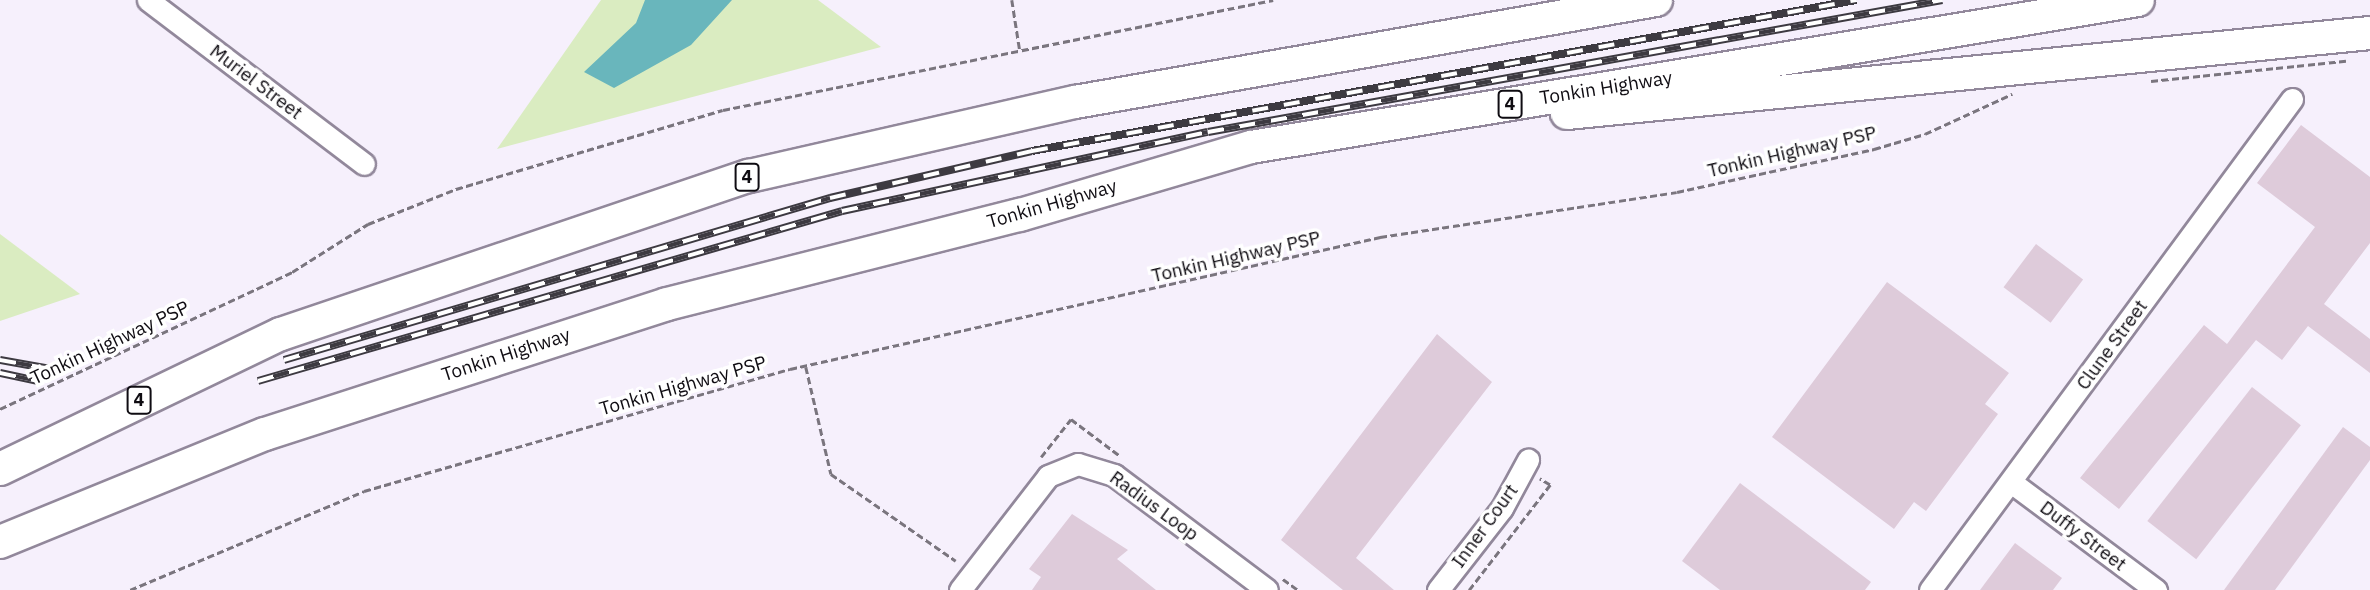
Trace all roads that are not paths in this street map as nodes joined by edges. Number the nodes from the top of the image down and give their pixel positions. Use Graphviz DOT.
graph roads {
  1 [pos="148,0"];
  2 [pos="1536,0"];
  3 [pos="1656,0"];
  4 [pos="2138,0"];
  5 [pos="2363,46"];
  6 [pos="1228,78"];
  7 [pos="2292,99"];
  8 [pos="365,164"];
  9 [pos="1020,215"];
  10 [pos="102,418"];
  11 [pos="0,455"];
  12 [pos="1526,465"];
  13 [pos="0,469"];
  14 [pos="141,481"];
  15 [pos="2011,482"];
  16 [pos="0,542"];
  17 [pos="0,558"];
  18 [pos="956,581"];
  19 [pos="1271,582"];
  20 [pos="1438,590"];
  21 [pos="1930,590"];
  22 [pos="2156,590"];
  1 -- 8 [label="street, Muriel Street"];
  2 -- 6 [label="highway"];
  3 -- 6 [label="highway, 4"];
  4 -- 9 [label="highway, Tonkin Highway / 4"];
  5 -- 9 [label="highway"];
  6 -- 10 [label="highway, 4"];
  7 -- 15 [label="street, Clune Street"];
  9 -- 14 [label="highway, Tonkin Highway / 4"];
  10 -- 11 [label="highway"];
  10 -- 13 [label="highway, 4"];
  12 -- 20 [label="street, Inner Court"];
  14 -- 16 [label="highway, Tonkin Highway / 4"];
  14 -- 17 [label="highway"];
  15 -- 21 [label="street, Clune Street"];
  15 -- 22 [label="street, Duffy Street"];
  18 -- 19 [label="street, Radius Loop"];
}
